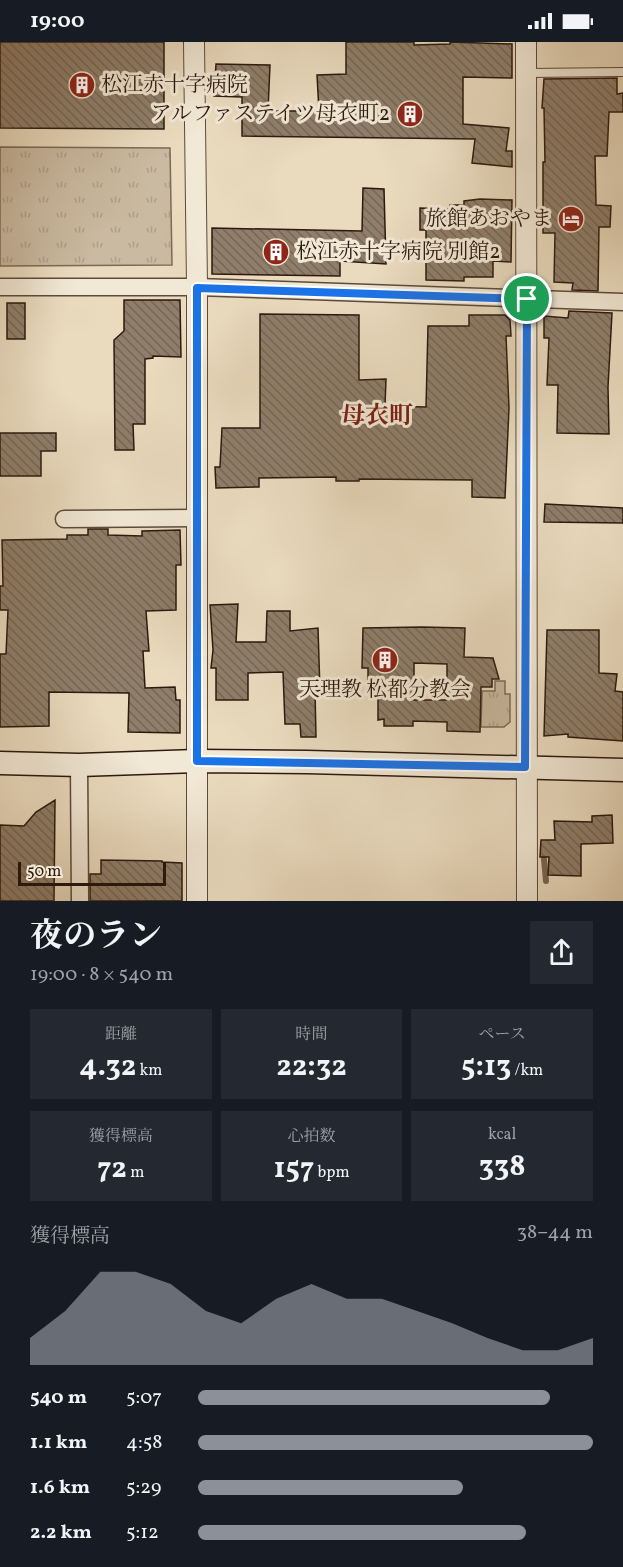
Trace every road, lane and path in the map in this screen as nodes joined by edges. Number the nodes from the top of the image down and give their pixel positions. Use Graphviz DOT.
graph roads {
  1 [pos="194,42"];
  2 [pos="526,42"];
  3 [pos="623,72"];
  4 [pos="526,73"];
  5 [pos="0,286"];
  6 [pos="197,288"];
  7 [pos="527,299"];
  8 [pos="623,302"];
  9 [pos="196,518"];
  10 [pos="64,519"];
  11 [pos="197,761"];
  12 [pos="0,763"];
  13 [pos="79,765"];
  14 [pos="525,767"];
  15 [pos="623,770"];
  16 [pos="80,901"];
  17 [pos="197,901"];
  18 [pos="527,901"];
  1 -- 6 [label="street"];
  2 -- 4 [label="street"];
  3 -- 4 [label="lane"];
  4 -- 7 [label="street"];
  5 -- 6 [label="street"];
  6 -- 7 [label="street"];
  6 -- 9 [label="street"];
  7 -- 8 [label="street"];
  7 -- 14 [label="street"];
  9 -- 10 [label="street"];
  9 -- 11 [label="street"];
  11 -- 13 [label="main road"];
  11 -- 14 [label="main road"];
  11 -- 17 [label="street"];
  12 -- 13 [label="main road"];
  13 -- 16 [label="street"];
  14 -- 15 [label="main road"];
  14 -- 18 [label="street"];
}
